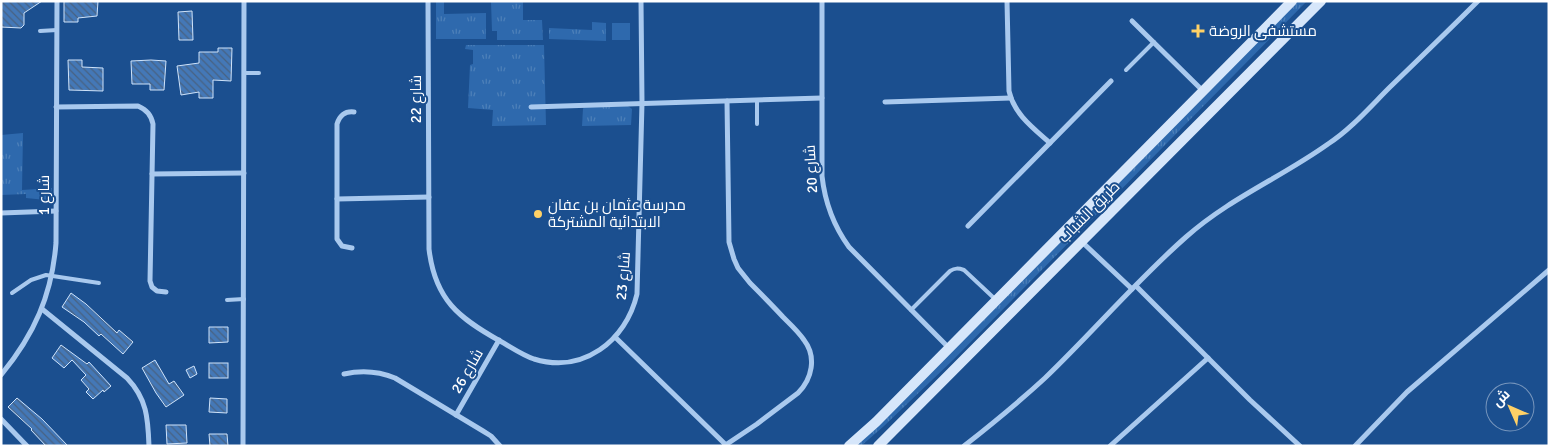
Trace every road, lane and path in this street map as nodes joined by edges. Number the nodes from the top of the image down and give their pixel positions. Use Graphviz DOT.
graph roads {
  1 [pos="57,1"];
  2 [pos="244,1"];
  3 [pos="428,1"];
  4 [pos="641,1"];
  5 [pos="822,1"];
  6 [pos="1008,1"];
  7 [pos="1292,1"];
  8 [pos="1321,1"];
  9 [pos="1478,1"];
  10 [pos="1132,21"];
  11 [pos="57,30"];
  12 [pos="40,31"];
  13 [pos="1154,42"];
  14 [pos="1126,70"];
  15 [pos="259,73"];
  16 [pos="244,74"];
  17 [pos="1111,81"];
  18 [pos="1203,92"];
  19 [pos="822,98"];
  20 [pos="1011,98"];
  21 [pos="757,100"];
  22 [pos="727,101"];
  23 [pos="885,102"];
  24 [pos="642,104"];
  25 [pos="56,106"];
  26 [pos="531,107"];
  27 [pos="354,112"];
  28 [pos="757,124"];
  29 [pos="1050,143"];
  30 [pos="244,173"];
  31 [pos="152,174"];
  32 [pos="337,198"];
  33 [pos="429,198"];
  34 [pos="56,211"];
  35 [pos="1,213"];
  36 [pos="968,226"];
  37 [pos="1081,241"];
  38 [pos="352,248"];
  39 [pos="1549,270"];
  40 [pos="52,275"];
  41 [pos="99,283"];
  42 [pos="1134,288"];
  43 [pos="166,292"];
  44 [pos="12,293"];
  45 [pos="227,300"];
  46 [pos="244,300"];
  47 [pos="996,300"];
  48 [pos="42,309"];
  49 [pos="911,310"];
  50 [pos="615,337"];
  51 [pos="500,340"];
  52 [pos="949,348"];
  53 [pos="1208,358"];
  54 [pos="344,374"];
  55 [pos="1,375"];
  56 [pos="456,415"];
  57 [pos="1,419"];
  58 [pos="725,445"];
  59 [pos="27,446"];
  60 [pos="149,446"];
  61 [pos="244,446"];
  62 [pos="500,446"];
  63 [pos="849,446"];
  64 [pos="878,446"];
  65 [pos="964,446"];
  66 [pos="1110,446"];
  67 [pos="1300,446"];
  68 [pos="1355,446"];
  1 -- 11 [label="street, شارع 1"];
  2 -- 16 [label="street"];
  3 -- 33 [label="street, شارع 22"];
  4 -- 24 [label="street, شارع 23"];
  5 -- 19 [label="street, شارع 20"];
  6 -- 20 [label="street"];
  7 -- 18 [label="main road, طريق الشباب"];
  8 -- 37 [label="main road, طريق الشباب"];
  9 -- 42 [label="street"];
  10 -- 13 [label="street"];
  11 -- 12 [label="lane"];
  11 -- 25 [label="street, شارع 1"];
  13 -- 14 [label="lane"];
  13 -- 18 [label="street"];
  15 -- 16 [label="lane"];
  16 -- 30 [label="street"];
  17 -- 29 [label="street"];
  18 -- 47 [label="main road, طريق الشباب"];
  19 -- 21 [label="street"];
  19 -- 49 [label="street, شارع 20"];
  20 -- 23 [label="street"];
  20 -- 29 [label="street"];
  21 -- 22 [label="street"];
  21 -- 28 [label="lane"];
  22 -- 24 [label="street"];
  22 -- 58 [label="street"];
  24 -- 26 [label="street"];
  24 -- 50 [label="street, شارع 23"];
  25 -- 31 [label="street"];
  25 -- 34 [label="street, شارع 1"];
  27 -- 32 [label="street"];
  29 -- 36 [label="street"];
  30 -- 31 [label="street"];
  30 -- 46 [label="street"];
  31 -- 43 [label="street"];
  32 -- 33 [label="street"];
  32 -- 38 [label="street"];
  33 -- 51 [label="street, شارع 23"];
  34 -- 35 [label="street"];
  34 -- 40 [label="street, شارع 1"];
  37 -- 42 [label="street"];
  37 -- 64 [label="main road, طريق الشباب"];
  39 -- 68 [label="street"];
  40 -- 41 [label="lane"];
  40 -- 44 [label="lane"];
  40 -- 48 [label="street, شارع 1"];
  42 -- 53 [label="street"];
  42 -- 65 [label="street"];
  45 -- 46 [label="lane"];
  46 -- 61 [label="street"];
  47 -- 49 [label="lane"];
  47 -- 52 [label="main road, طريق الشباب"];
  48 -- 55 [label="street, شارع 1"];
  48 -- 60 [label="street"];
  49 -- 52 [label="street, شارع 20"];
  50 -- 51 [label="street, شارع 23"];
  50 -- 58 [label="street"];
  51 -- 56 [label="street, شارع 26"];
  52 -- 63 [label="main road, طريق الشباب"];
  53 -- 66 [label="street"];
  53 -- 67 [label="street"];
  54 -- 56 [label="street"];
  56 -- 62 [label="street"];
  57 -- 59 [label="street"];
}
